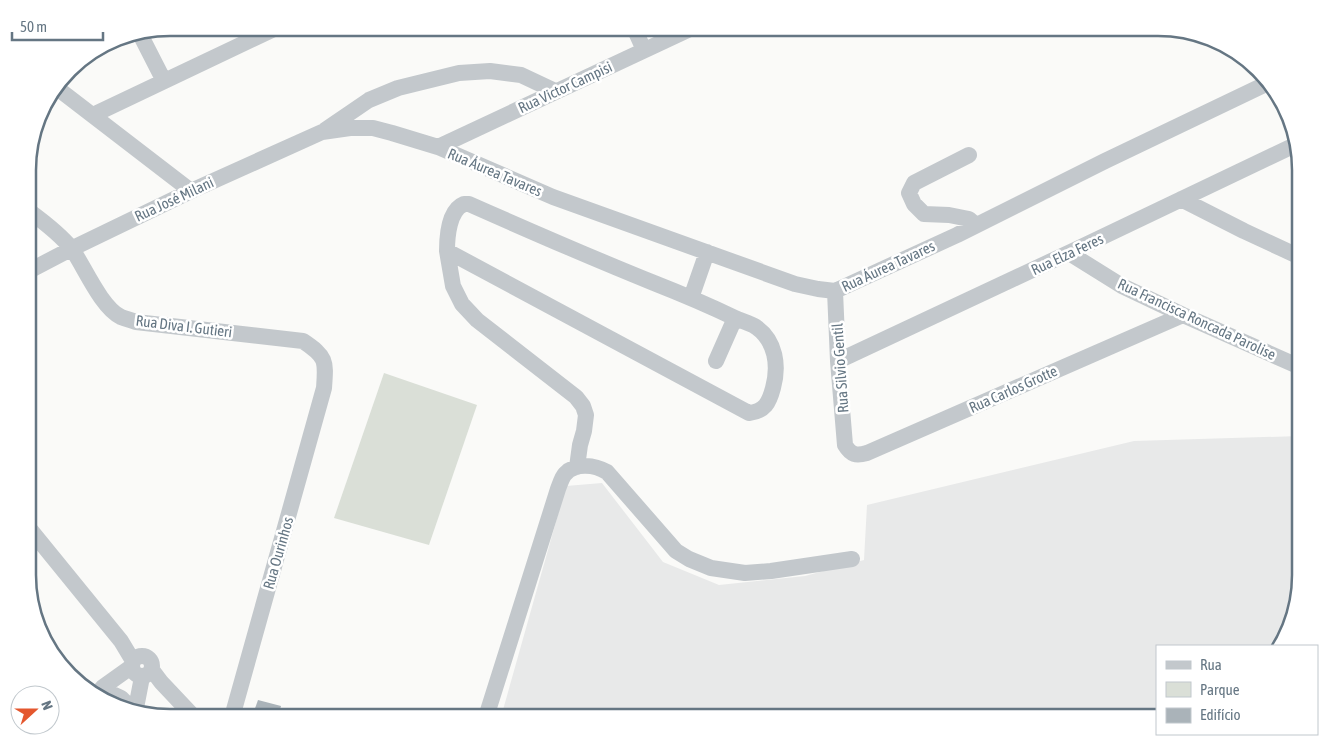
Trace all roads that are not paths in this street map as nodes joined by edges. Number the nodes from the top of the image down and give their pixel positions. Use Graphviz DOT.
graph roads {
  1 [pos="259,36"];
  2 [pos="638,36"];
  3 [pos="675,36"];
  4 [pos="143,39"];
  5 [pos="644,50"];
  6 [pos="164,81"];
  7 [pos="1261,86"];
  8 [pos="62,92"];
  9 [pos="555,92"];
  10 [pos="93,115"];
  11 [pos="322,132"];
  12 [pos="438,147"];
  13 [pos="1290,149"];
  14 [pos="969,155"];
  15 [pos="190,191"];
  16 [pos="1181,199"];
  17 [pos="36,217"];
  18 [pos="976,225"];
  19 [pos="72,249"];
  20 [pos="447,251"];
  21 [pos="707,252"];
  22 [pos="1069,253"];
  23 [pos="1291,253"];
  24 [pos="36,267"];
  25 [pos="835,291"];
  26 [pos="691,298"];
  27 [pos="1183,315"];
  28 [pos="735,318"];
  29 [pos="716,361"];
  30 [pos="838,361"];
  31 [pos="1291,362"];
  32 [pos="324,388"];
  33 [pos="845,445"];
  34 [pos="577,466"];
  35 [pos="36,537"];
  36 [pos="852,559"];
  37 [pos="143,670"];
  38 [pos="102,689"];
  39 [pos="137,704"];
  40 [pos="184,709"];
  41 [pos="235,709"];
  42 [pos="489,709"];
  1 -- 6 [label="street"];
  2 -- 5 [label="street"];
  3 -- 5 [label="street, Rua Victor Campisi"];
  4 -- 6 [label="street"];
  5 -- 9 [label="street, Rua Victor Campisi"];
  6 -- 10 [label="street"];
  7 -- 18 [label="street, Rua Áurea Tavares"];
  8 -- 10 [label="street"];
  9 -- 11 [label="street, Rua José Milani"];
  9 -- 12 [label="street, Rua Victor Campisi"];
  10 -- 15 [label="street"];
  11 -- 12 [label="street, Rua José Milani"];
  11 -- 15 [label="street, Rua José Milani"];
  12 -- 21 [label="street, Rua Áurea Tavares"];
  13 -- 16 [label="street, Rua Elza Feres"];
  14 -- 18 [label="street"];
  15 -- 19 [label="street, Rua José Milani"];
  16 -- 22 [label="street, Rua Elza Feres"];
  16 -- 23 [label="street"];
  17 -- 19 [label="street, Rua Diva I. Gutieri"];
  18 -- 25 [label="street, Rua Áurea Tavares"];
  19 -- 24 [label="street, Rua José Milani"];
  19 -- 32 [label="street, Rua Diva I. Gutieri"];
  20 -- 26 [label="street"];
  20 -- 28 [label="street"];
  20 -- 34 [label="street"];
  21 -- 25 [label="street, Rua Áurea Tavares"];
  21 -- 26 [label="street"];
  22 -- 27 [label="street, Rua Francisca Roncada Parolise"];
  22 -- 30 [label="street, Rua Elza Feres"];
  25 -- 30 [label="street, Rua Silvio Gentil"];
  26 -- 28 [label="street"];
  27 -- 31 [label="street, Rua Francisca Roncada Parolise"];
  27 -- 33 [label="street, Rua Carlos Grotte"];
  28 -- 29 [label="street"];
  30 -- 33 [label="street, Rua Silvio Gentil"];
  32 -- 41 [label="street, Rua Ourinhos"];
  34 -- 36 [label="street"];
  34 -- 42 [label="street"];
  35 -- 37 [label="street"];
  37 -- 38 [label="street"];
  37 -- 39 [label="street"];
  37 -- 40 [label="street"];
}
